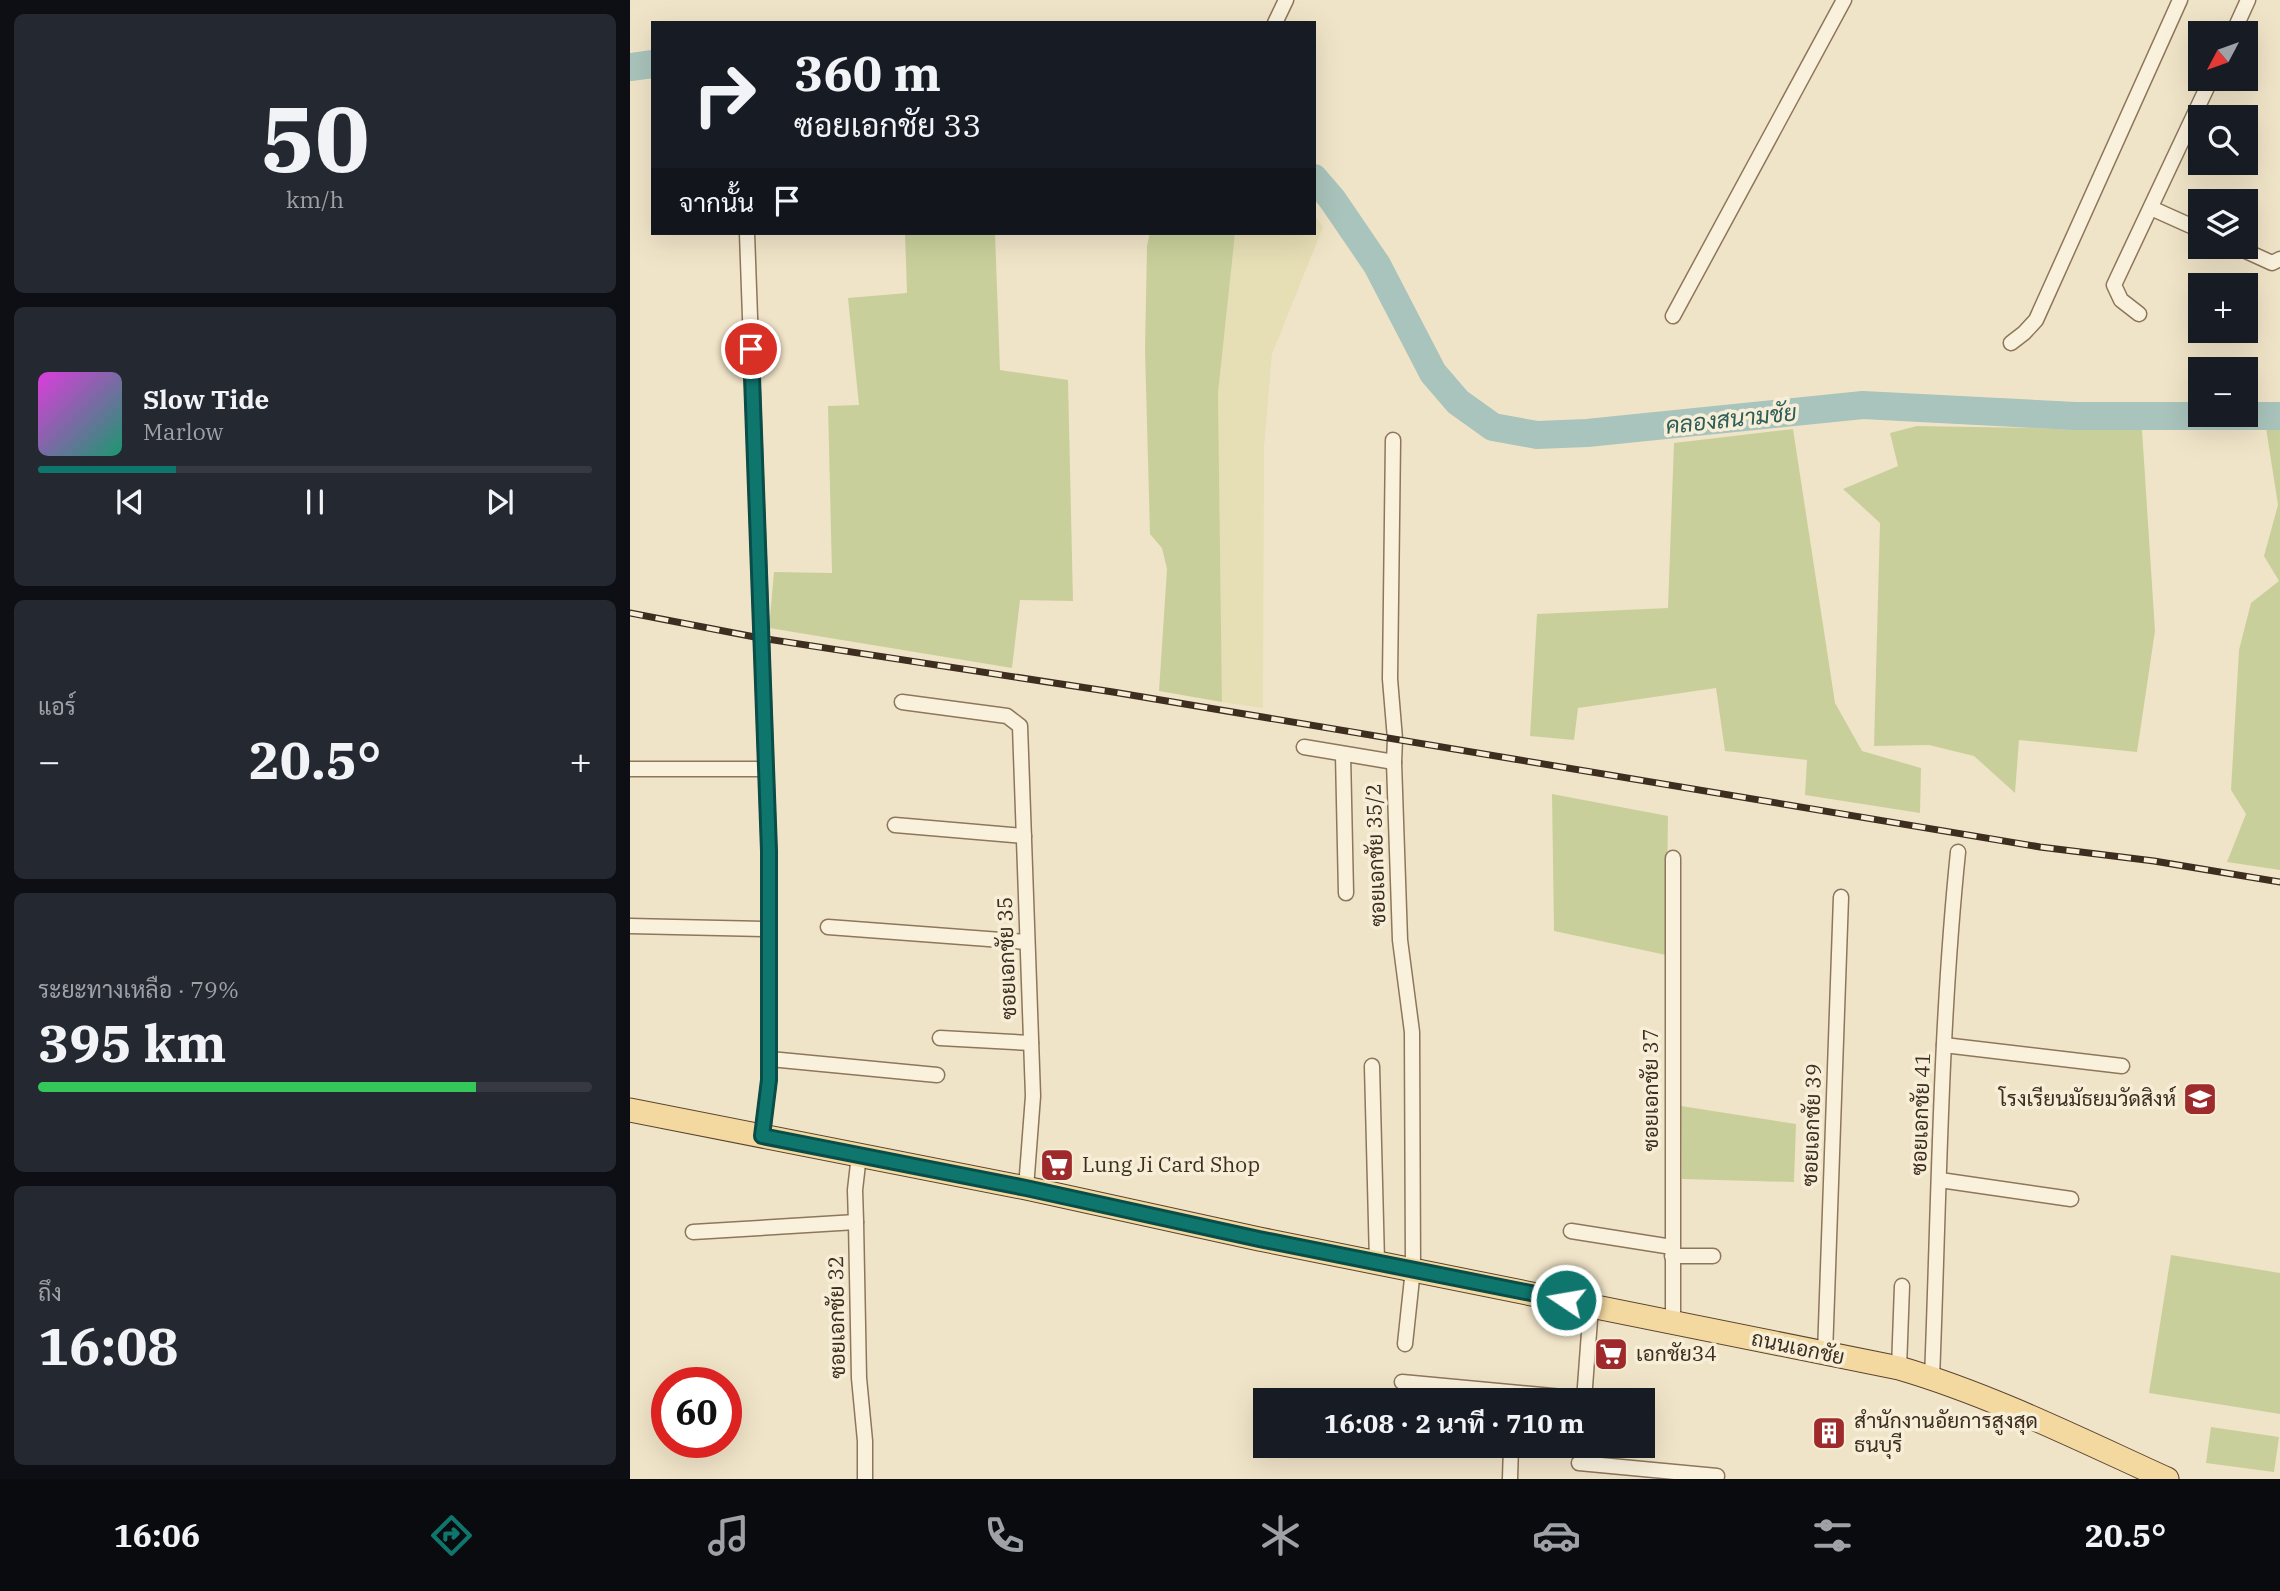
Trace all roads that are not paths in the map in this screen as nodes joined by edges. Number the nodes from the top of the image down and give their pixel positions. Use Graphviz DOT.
graph roads {
  1 [pos="1286,0"];
  2 [pos="1844,0"];
  3 [pos="2180,0"];
  4 [pos="2248,0"];
  5 [pos="1276,21"];
  6 [pos="2238,21"];
  7 [pos="2205,91"];
  8 [pos="2151,208"];
  9 [pos="2188,225"];
  10 [pos="747,235"];
  11 [pos="2258,257"];
  12 [pos="2280,259"];
  13 [pos="2139,314"];
  14 [pos="1673,316"];
  15 [pos="2011,343"];
  16 [pos="1393,440"];
  17 [pos="902,702"];
  18 [pos="1304,747"];
  19 [pos="1343,754"];
  20 [pos="1394,762"];
  21 [pos="630,769"];
  22 [pos="765,769"];
  23 [pos="895,825"];
  24 [pos="1024,836"];
  25 [pos="1958,852"];
  26 [pos="1673,858"];
  27 [pos="1346,893"];
  28 [pos="1841,897"];
  29 [pos="630,926"];
  30 [pos="828,927"];
  31 [pos="769,929"];
  32 [pos="1027,943"];
  33 [pos="940,1038"];
  34 [pos="1031,1043"];
  35 [pos="1944,1045"];
  36 [pos="770,1059"];
  37 [pos="1372,1066"];
  38 [pos="2122,1066"];
  39 [pos="937,1075"];
  40 [pos="630,1110"];
  41 [pos="762,1136"];
  42 [pos="859,1155"];
  43 [pos="1940,1180"];
  44 [pos="1026,1188"];
  45 [pos="2071,1199"];
  46 [pos="856,1222"];
  47 [pos="1571,1231"];
  48 [pos="693,1232"];
  49 [pos="1672,1252"];
  50 [pos="1713,1256"];
  51 [pos="1377,1262"];
  52 [pos="1413,1269"];
  53 [pos="1902,1286"];
  54 [pos="1591,1306"];
  55 [pos="1673,1322"];
  56 [pos="1405,1344"];
  57 [pos="1825,1354"];
  58 [pos="1899,1368"];
  59 [pos="1932,1378"];
  60 [pos="1402,1382"];
  61 [pos="1463,1388"];
  62 [pos="1585,1388"];
  63 [pos="1511,1458"];
  64 [pos="1580,1458"];
  65 [pos="1610,1458"];
  66 [pos="1717,1476"];
  67 [pos="865,1479"];
  68 [pos="1510,1479"];
  69 [pos="1578,1479"];
  70 [pos="2167,1479"];
  1 -- 5 [label="street"];
  2 -- 14 [label="street"];
  3 -- 15 [label="street"];
  4 -- 6 [label="street"];
  7 -- 8 [label="street"];
  8 -- 9 [label="street"];
  8 -- 13 [label="street"];
  10 -- 22 [label="street"];
  11 -- 12 [label="street"];
  16 -- 20 [label="street, ซอยเอกชัย 35/2"];
  17 -- 24 [label="street, ซอยเอกชัย 35"];
  18 -- 19 [label="street"];
  19 -- 20 [label="street"];
  19 -- 27 [label="street"];
  20 -- 52 [label="street, ซอยเอกชัย 35/2"];
  21 -- 22 [label="street"];
  22 -- 31 [label="street"];
  23 -- 24 [label="street"];
  24 -- 32 [label="street, ซอยเอกชัย 35"];
  25 -- 35 [label="street, ซอยเอกชัย 41"];
  26 -- 49 [label="street, ซอยเอกชัย 37"];
  28 -- 57 [label="street, ซอยเอกชัย 39"];
  29 -- 31 [label="street"];
  30 -- 32 [label="street"];
  31 -- 36 [label="street"];
  32 -- 34 [label="street, ซอยเอกชัย 35"];
  33 -- 34 [label="street"];
  34 -- 44 [label="street, ซอยเอกชัย 35"];
  35 -- 38 [label="street"];
  35 -- 43 [label="street, ซอยเอกชัย 41"];
  36 -- 39 [label="street"];
  36 -- 41 [label="street"];
  37 -- 51 [label="street"];
  40 -- 41 [label="main road, ถนนเอกชัย"];
  41 -- 42 [label="main road, ถนนเอกชัย"];
  42 -- 44 [label="main road, ถนนเอกชัย"];
  42 -- 46 [label="street, ซอยเอกชัย 32"];
  43 -- 45 [label="street"];
  43 -- 59 [label="street, ซอยเอกชัย 41"];
  44 -- 51 [label="main road, ถนนเอกชัย"];
  46 -- 48 [label="street"];
  46 -- 67 [label="street, ซอยเอกชัย 32"];
  47 -- 49 [label="street"];
  49 -- 50 [label="street"];
  49 -- 55 [label="street, ซอยเอกชัย 37"];
  51 -- 52 [label="main road, ถนนเอกชัย"];
  52 -- 54 [label="main road, ถนนเอกชัย"];
  52 -- 56 [label="street, ซอยเอกชัย 35/2"];
  53 -- 58 [label="street"];
  54 -- 55 [label="main road, ถนนเอกชัย"];
  54 -- 62 [label="street"];
  55 -- 57 [label="main road, ถนนเอกชัย"];
  57 -- 58 [label="main road, ถนนเอกชัย"];
  58 -- 59 [label="main road, ถนนเอกชัย"];
  59 -- 70 [label="main road, ถนนเอกชัย"];
  60 -- 61 [label="street"];
  63 -- 68 [label="street"];
  64 -- 69 [label="street"];
  65 -- 66 [label="street"];
}
